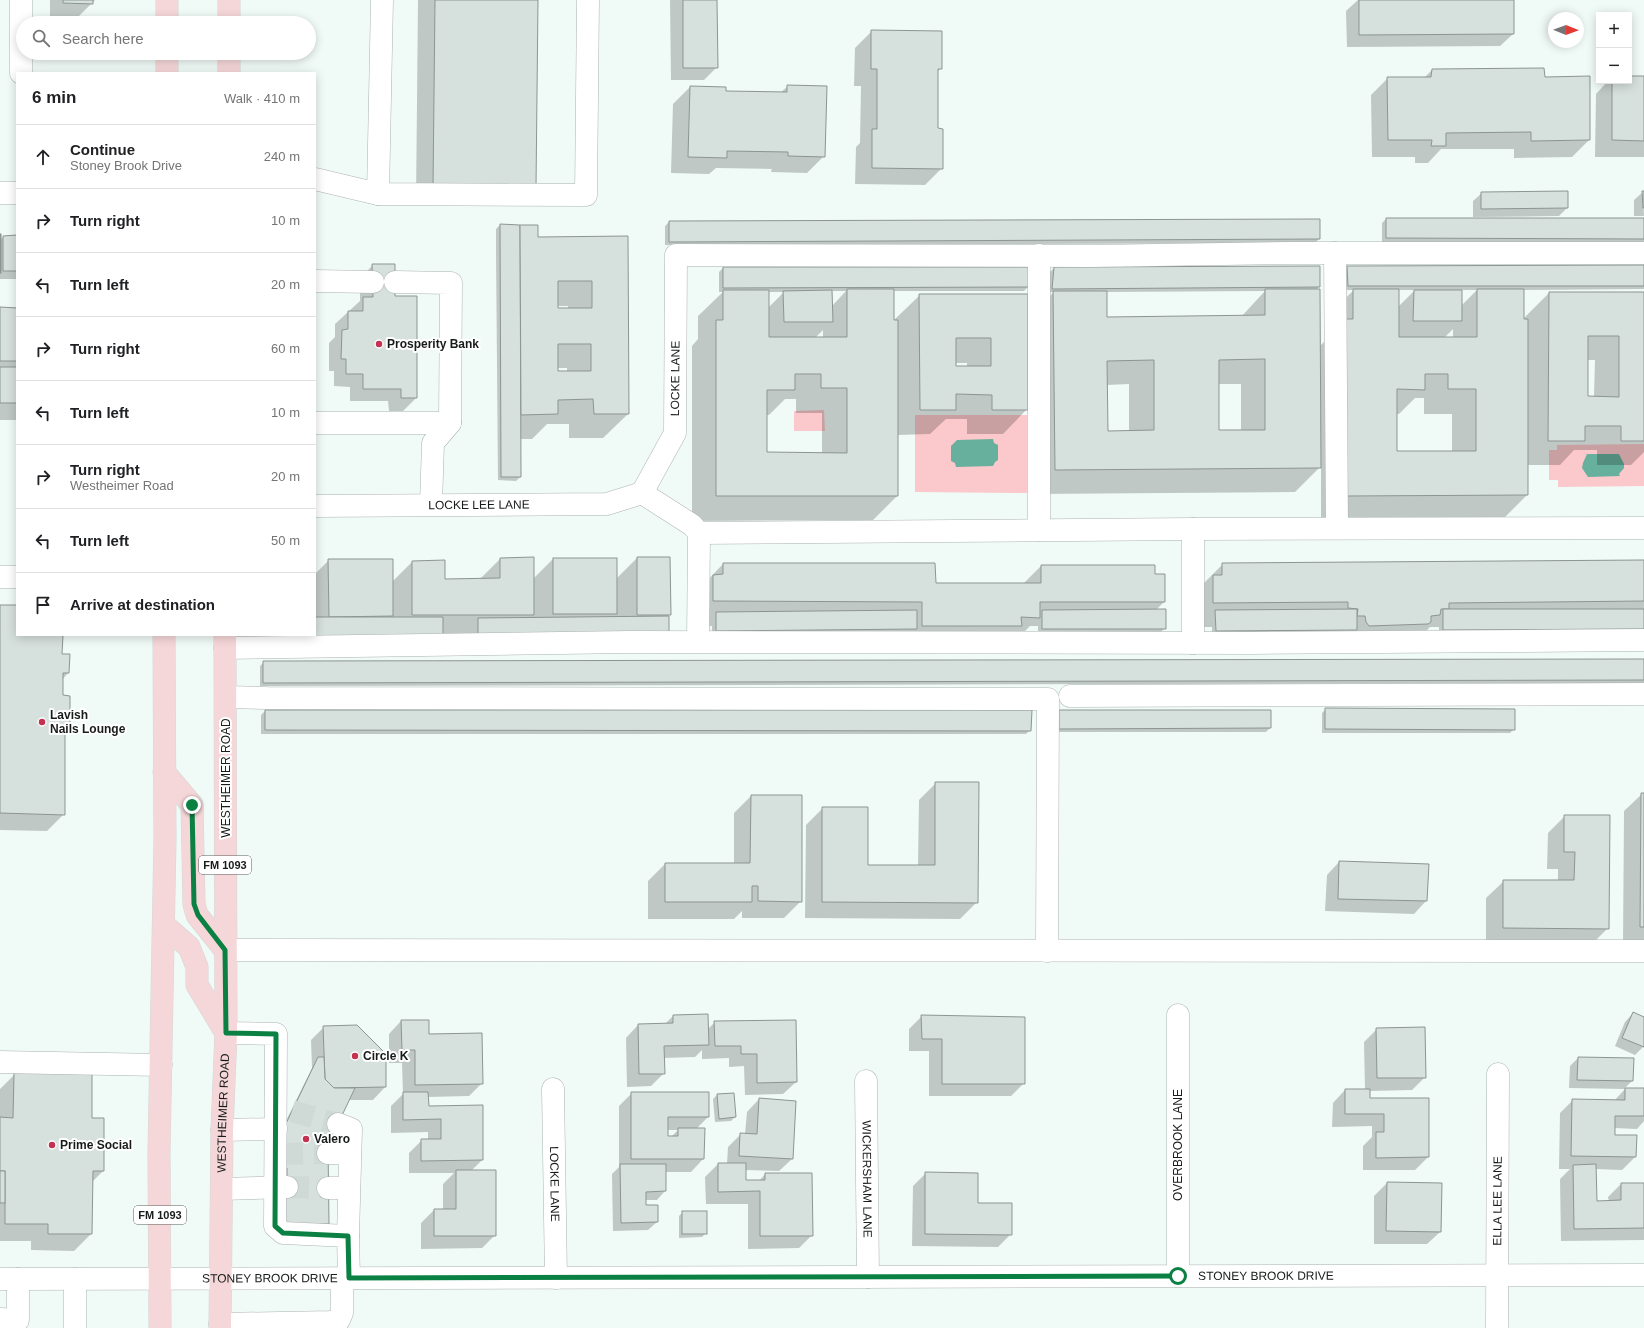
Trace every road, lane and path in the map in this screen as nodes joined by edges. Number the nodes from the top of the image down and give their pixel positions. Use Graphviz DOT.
graph roads {
  1 [pos="21,0"];
  2 [pos="167,0"];
  3 [pos="229,0"];
  4 [pos="382,0"];
  5 [pos="588,0"];
  6 [pos="21,16"];
  7 [pos="167,16"];
  8 [pos="229,16"];
  9 [pos="21,60"];
  10 [pos="167,60"];
  11 [pos="229,60"];
  12 [pos="21,72"];
  13 [pos="167,72"];
  14 [pos="229,72"];
  15 [pos="316,180"];
  16 [pos="0,193"];
  17 [pos="16,193"];
  18 [pos="378,194"];
  19 [pos="1644,253"];
  20 [pos="1335,254"];
  21 [pos="1040,255"];
  22 [pos="316,281"];
  23 [pos="373,282"];
  24 [pos="395,282"];
  25 [pos="316,423"];
  26 [pos="450,423"];
  27 [pos="642,493"];
  28 [pos="431,504"];
  29 [pos="316,506"];
  30 [pos="1337,528"];
  31 [pos="1644,528"];
  32 [pos="1193,529"];
  33 [pos="1038,530"];
  34 [pos="699,533"];
  35 [pos="0,577"];
  36 [pos="16,577"];
  37 [pos="164,636"];
  38 [pos="221,639"];
  39 [pos="1644,640"];
  40 [pos="698,641"];
  41 [pos="1193,643"];
  42 [pos="1644,694"];
  43 [pos="1070,696"];
  44 [pos="226,697"];
  45 [pos="164,772"];
  46 [pos="164,925"];
  47 [pos="225,950"];
  48 [pos="1047,951"];
  49 [pos="1644,951"];
  50 [pos="1178,1014"];
  51 [pos="226,1033"];
  52 [pos="0,1062"];
  53 [pos="161,1065"];
  54 [pos="1498,1074"];
  55 [pos="866,1081"];
  56 [pos="553,1089"];
  57 [pos="338,1124"];
  58 [pos="276,1129"];
  59 [pos="222,1130"];
  60 [pos="328,1153"];
  61 [pos="350,1154"];
  62 [pos="281,1187"];
  63 [pos="222,1189"];
  64 [pos="348,1236"];
  65 [pos="1498,1275"];
  66 [pos="1644,1275"];
  67 [pos="7,1276"];
  68 [pos="1178,1276"];
  69 [pos="868,1277"];
  70 [pos="345,1278"];
  71 [pos="556,1278"];
  72 [pos="75,1279"];
  73 [pos="160,1279"];
  74 [pos="220,1279"];
  75 [pos="0,1320"];
  76 [pos="220,1326"];
  77 [pos="273,1326"];
  78 [pos="75,1328"];
  79 [pos="160,1328"];
  80 [pos="1498,1328"];
  1 -- 6 [label="street"];
  2 -- 7 [label="main road"];
  3 -- 8 [label="main road"];
  4 -- 18 [label="street"];
  5 -- 18 [label="street"];
  9 -- 12 [label="street"];
  10 -- 13 [label="main road"];
  11 -- 14 [label="main road"];
  15 -- 18 [label="street"];
  16 -- 17 [label="street"];
  19 -- 20 [label="street"];
  20 -- 21 [label="street"];
  20 -- 30 [label="street"];
  21 -- 27 [label="street, LOCKE LANE"];
  21 -- 33 [label="street"];
  22 -- 23 [label="street"];
  24 -- 26 [label="street"];
  25 -- 26 [label="street"];
  26 -- 28 [label="street"];
  27 -- 28 [label="street, LOCKE LEE LANE"];
  27 -- 34 [label="street"];
  28 -- 29 [label="street, LOCKE LEE LANE"];
  30 -- 31 [label="street"];
  30 -- 32 [label="street"];
  32 -- 33 [label="street"];
  32 -- 41 [label="street"];
  33 -- 34 [label="street"];
  34 -- 40 [label="street"];
  35 -- 36 [label="street"];
  37 -- 45 [label="main road, FM 1093"];
  38 -- 40 [label="street"];
  38 -- 44 [label="main road, WESTHEIMER ROAD / FM 1093"];
  39 -- 41 [label="street"];
  40 -- 41 [label="street"];
  42 -- 43 [label="street"];
  44 -- 47 [label="main road, WESTHEIMER ROAD / FM 1093"];
  44 -- 48 [label="street"];
  45 -- 46 [label="main road, FM 1093"];
  45 -- 47 [label="main road"];
  46 -- 51 [label="main road"];
  46 -- 53 [label="main road, FM 1093"];
  47 -- 48 [label="street"];
  47 -- 51 [label="main road, WESTHEIMER ROAD / FM 1093"];
  48 -- 49 [label="street"];
  50 -- 68 [label="street, OVERBROOK LANE"];
  51 -- 58 [label="street"];
  51 -- 59 [label="main road, WESTHEIMER ROAD / FM 1093"];
  52 -- 53 [label="street"];
  53 -- 73 [label="main road, FM 1093"];
  54 -- 65 [label="street, ELLA LEE LANE"];
  55 -- 69 [label="street, WICKERSHAM LANE"];
  56 -- 71 [label="street, LOCKE LANE"];
  57 -- 61 [label="street"];
  58 -- 59 [label="street"];
  58 -- 62 [label="street"];
  59 -- 63 [label="main road, WESTHEIMER ROAD / FM 1093"];
  60 -- 61 [label="street"];
  61 -- 64 [label="street"];
  62 -- 63 [label="street"];
  62 -- 64 [label="street"];
  63 -- 74 [label="main road, WESTHEIMER ROAD / FM 1093"];
  64 -- 70 [label="street"];
  65 -- 66 [label="street, STONEY BROOK DRIVE"];
  65 -- 68 [label="street, STONEY BROOK DRIVE"];
  65 -- 80 [label="street, ELLA LEE LANE"];
  67 -- 72 [label="street, STONEY BROOK DRIVE"];
  67 -- 75 [label="street"];
  68 -- 69 [label="street, STONEY BROOK DRIVE"];
  69 -- 71 [label="street, STONEY BROOK DRIVE"];
  70 -- 71 [label="street, STONEY BROOK DRIVE"];
  70 -- 74 [label="street, STONEY BROOK DRIVE"];
  70 -- 77 [label="street"];
  72 -- 73 [label="street, STONEY BROOK DRIVE"];
  72 -- 78 [label="street"];
  73 -- 74 [label="street, STONEY BROOK DRIVE"];
  73 -- 79 [label="main road, FM 1093"];
  74 -- 76 [label="main road, WESTHEIMER ROAD / FM 1093"];
  76 -- 77 [label="street"];
}
